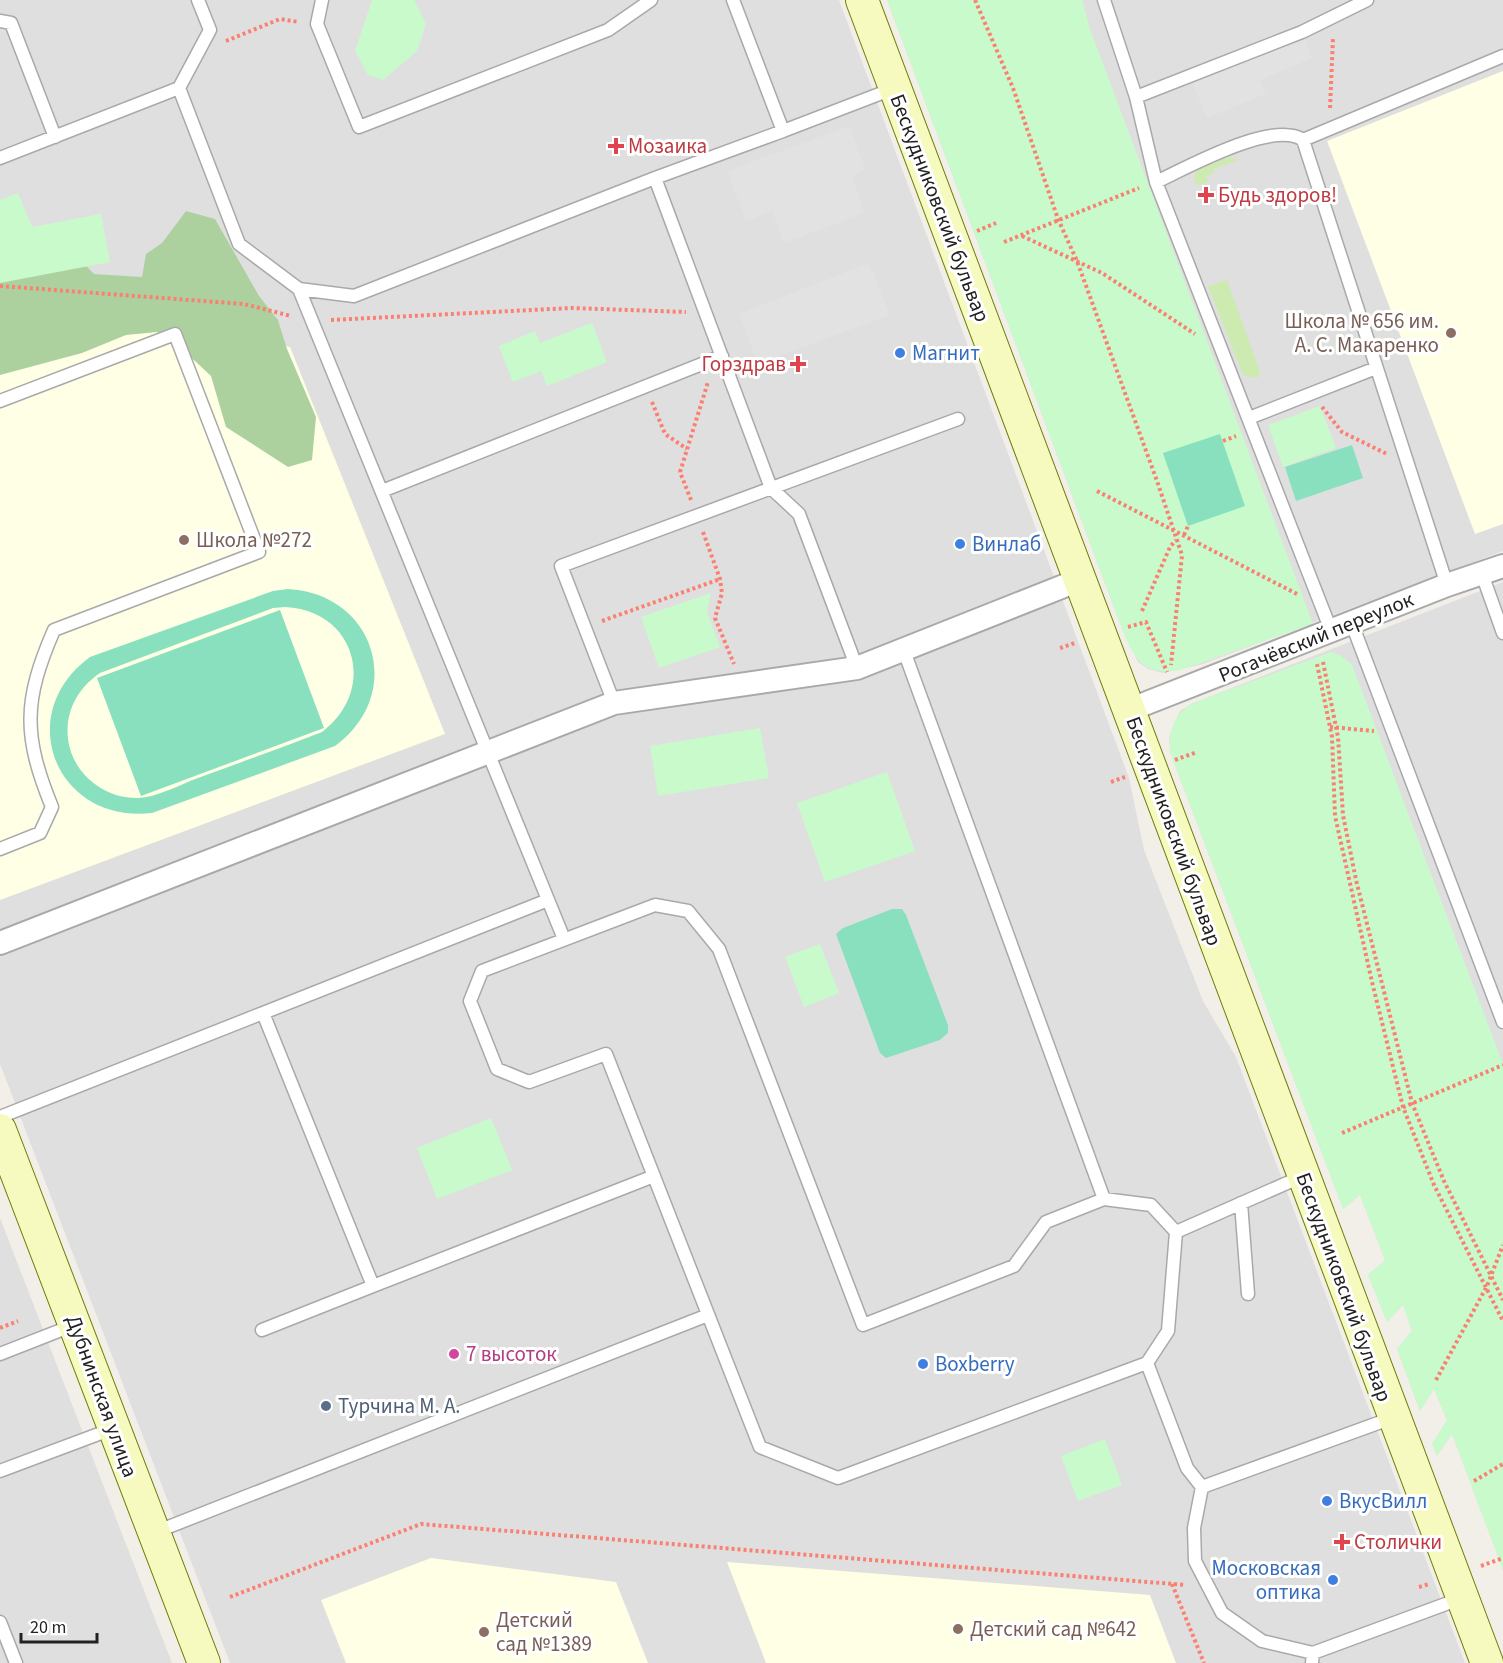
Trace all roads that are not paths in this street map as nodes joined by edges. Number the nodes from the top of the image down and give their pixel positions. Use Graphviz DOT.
graph roads {
  1 [pos="198,0"];
  2 [pos="322,0"];
  3 [pos="651,0"];
  4 [pos="733,0"];
  5 [pos="862,0"];
  6 [pos="1104,0"];
  7 [pos="1367,0"];
  8 [pos="0,21"];
  9 [pos="1503,56"];
  10 [pos="179,88"];
  11 [pos="895,88"];
  12 [pos="1136,97"];
  13 [pos="783,131"];
  14 [pos="55,137"];
  15 [pos="1303,140"];
  16 [pos="0,158"];
  17 [pos="655,178"];
  18 [pos="1156,182"];
  19 [pos="299,289"];
  20 [pos="722,356"];
  21 [pos="1376,368"];
  22 [pos="0,401"];
  23 [pos="1249,418"];
  24 [pos="958,419"];
  25 [pos="771,488"];
  26 [pos="382,491"];
  27 [pos="1493,570"];
  28 [pos="1079,580"];
  29 [pos="1447,585"];
  30 [pos="1342,628"];
  31 [pos="1503,633"];
  32 [pos="904,651"];
  33 [pos="857,668"];
  34 [pos="614,702"];
  35 [pos="1129,710"];
  36 [pos="490,753"];
  37 [pos="0,849"];
  38 [pos="548,900"];
  39 [pos="564,939"];
  40 [pos="0,944"];
  41 [pos="263,1012"];
  42 [pos="1503,1022"];
  43 [pos="0,1117"];
  44 [pos="0,1130"];
  45 [pos="654,1176"];
  46 [pos="1303,1176"];
  47 [pos="1104,1199"];
  48 [pos="1242,1203"];
  49 [pos="1176,1232"];
  50 [pos="373,1286"];
  51 [pos="1248,1294"];
  52 [pos="708,1315"];
  53 [pos="75,1325"];
  54 [pos="262,1330"];
  55 [pos="0,1354"];
  56 [pos="1147,1363"];
  57 [pos="1392,1418"];
  58 [pos="112,1429"];
  59 [pos="0,1471"];
  60 [pos="1202,1487"];
  61 [pos="153,1533"];
  62 [pos="1462,1598"];
  63 [pos="0,1622"];
  64 [pos="1312,1658"];
  65 [pos="16,1663"];
  66 [pos="204,1663"];
  67 [pos="1486,1663"];
  1 -- 10 [label="lane"];
  2 -- 3 [label="lane"];
  4 -- 13 [label="lane"];
  5 -- 11 [label="street, Бескудниковский бульвар"];
  6 -- 12 [label="lane"];
  7 -- 12 [label="lane"];
  8 -- 14 [label="lane"];
  9 -- 15 [label="lane"];
  10 -- 14 [label="lane"];
  10 -- 19 [label="lane"];
  11 -- 13 [label="lane"];
  11 -- 28 [label="street, Бескудниковский бульвар"];
  12 -- 18 [label="lane"];
  13 -- 17 [label="lane"];
  14 -- 16 [label="lane"];
  15 -- 18 [label="lane"];
  15 -- 21 [label="lane"];
  17 -- 19 [label="lane"];
  17 -- 20 [label="lane"];
  18 -- 23 [label="lane"];
  19 -- 26 [label="lane"];
  20 -- 25 [label="lane"];
  20 -- 26 [label="lane"];
  21 -- 23 [label="lane"];
  21 -- 29 [label="lane"];
  22 -- 37 [label="lane"];
  23 -- 30 [label="lane"];
  24 -- 25 [label="lane"];
  25 -- 33 [label="lane"];
  25 -- 34 [label="lane"];
  26 -- 36 [label="lane"];
  27 -- 29 [label="street, Рогачёвский переулок"];
  27 -- 31 [label="lane"];
  28 -- 32 [label="street"];
  28 -- 35 [label="street, Бескудниковский бульвар"];
  29 -- 30 [label="street, Рогачёвский переулок"];
  30 -- 35 [label="street, Рогачёвский переулок"];
  30 -- 42 [label="lane"];
  32 -- 33 [label="street"];
  32 -- 47 [label="lane"];
  33 -- 34 [label="street"];
  34 -- 36 [label="street"];
  35 -- 46 [label="street, Бескудниковский бульвар"];
  36 -- 38 [label="lane"];
  36 -- 40 [label="street"];
  38 -- 39 [label="lane"];
  38 -- 41 [label="lane"];
  39 -- 45 [label="lane"];
  39 -- 47 [label="lane"];
  41 -- 43 [label="lane"];
  41 -- 50 [label="lane"];
  44 -- 53 [label="street, Дубнинская улица"];
  45 -- 50 [label="lane"];
  45 -- 52 [label="lane"];
  46 -- 48 [label="lane"];
  46 -- 57 [label="street, Бескудниковский бульвар"];
  47 -- 49 [label="lane"];
  48 -- 49 [label="lane"];
  48 -- 51 [label="lane"];
  49 -- 56 [label="lane"];
  50 -- 54 [label="lane"];
  52 -- 56 [label="lane"];
  52 -- 61 [label="lane"];
  53 -- 55 [label="lane"];
  53 -- 58 [label="street, Дубнинская улица"];
  56 -- 60 [label="lane"];
  57 -- 60 [label="lane"];
  57 -- 62 [label="street, Бескудниковский бульвар"];
  58 -- 59 [label="lane"];
  58 -- 61 [label="street, Дубнинская улица"];
  60 -- 64 [label="lane"];
  61 -- 66 [label="street, Дубнинская улица"];
  62 -- 64 [label="lane"];
  62 -- 67 [label="street, Бескудниковский бульвар"];
  63 -- 65 [label="lane"];
}
